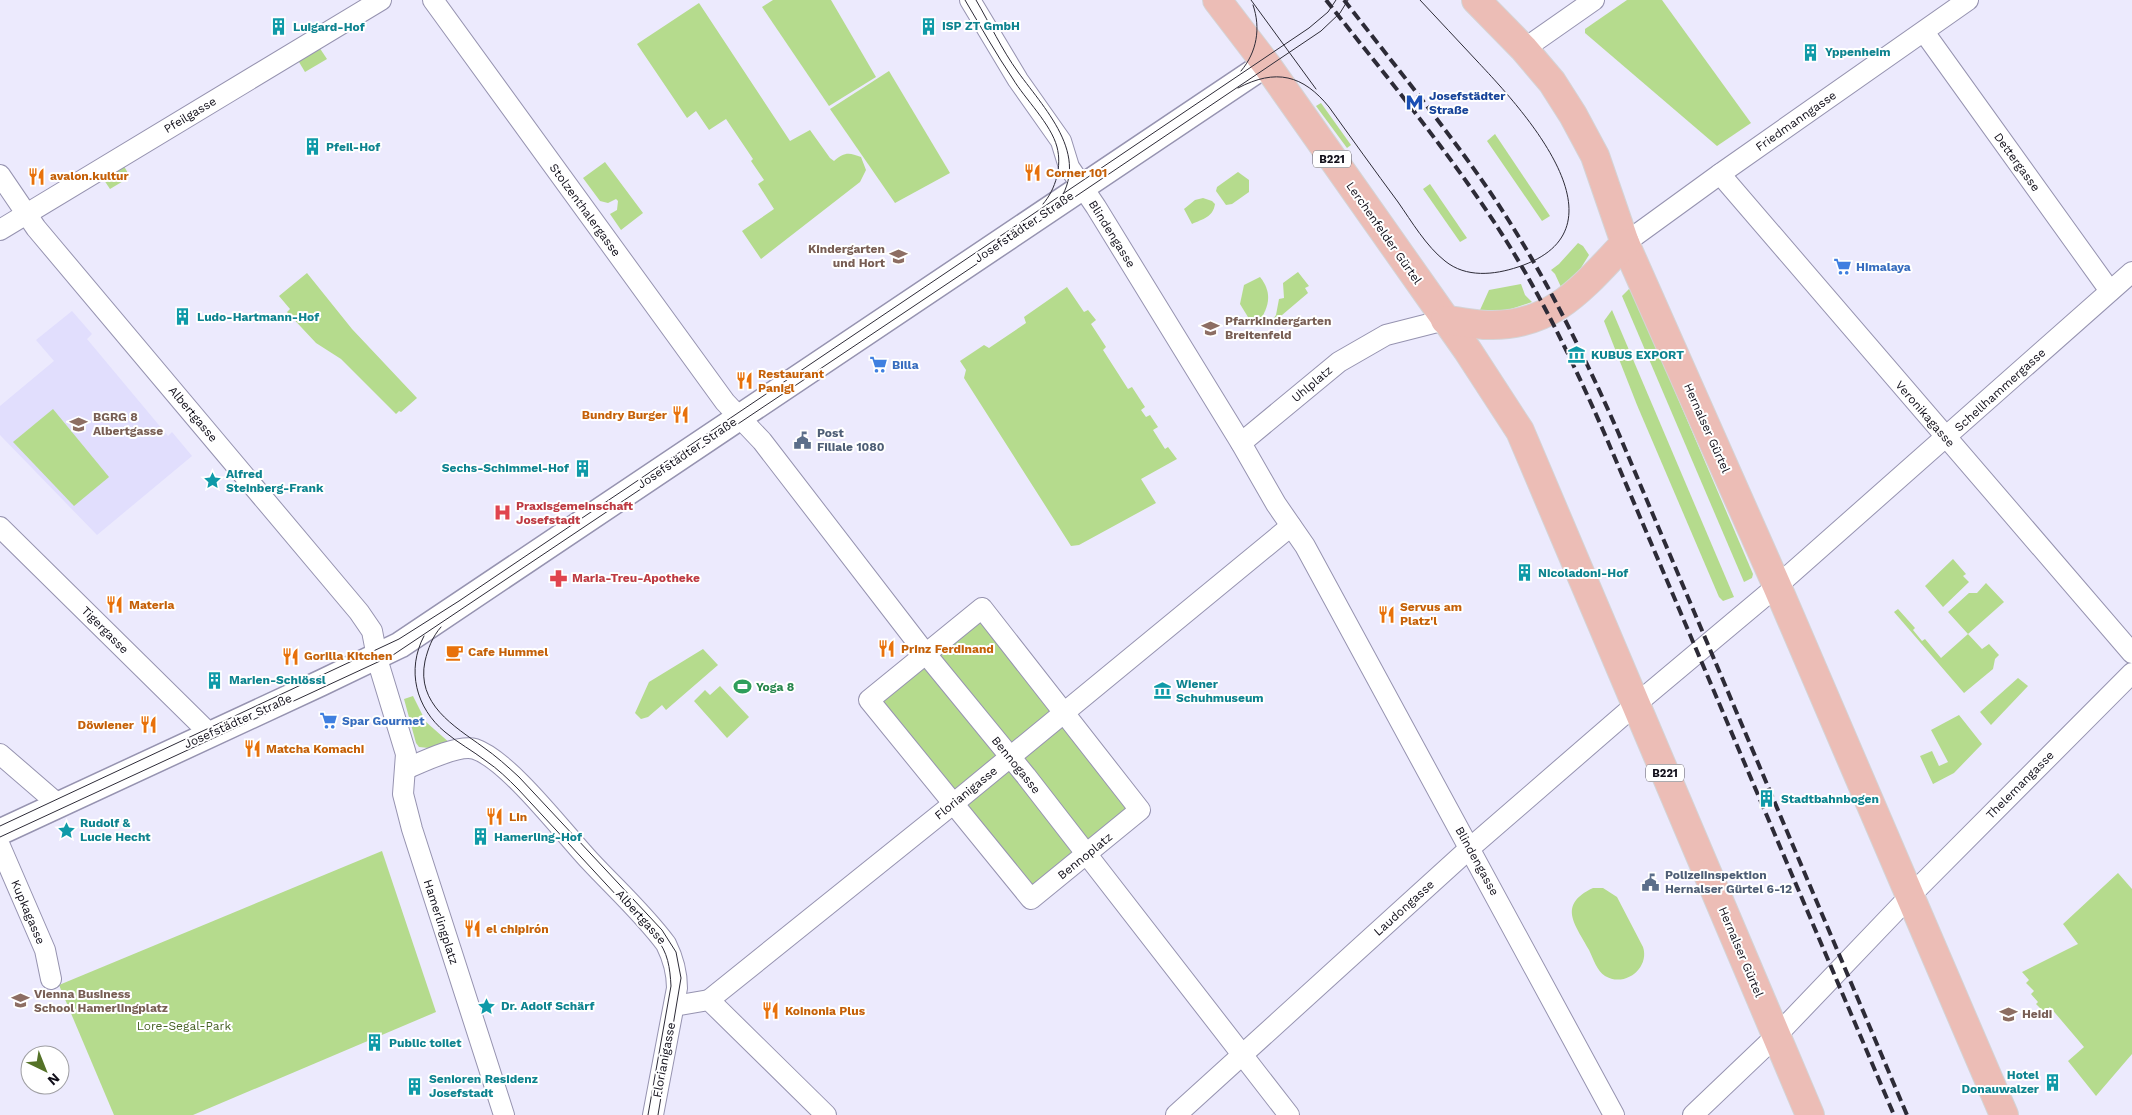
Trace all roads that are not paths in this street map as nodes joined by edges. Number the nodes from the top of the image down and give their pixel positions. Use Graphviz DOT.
graph roads {
  1 [pos="381,0"];
  2 [pos="434,0"];
  3 [pos="970,0"];
  4 [pos="1217,0"];
  5 [pos="1476,0"];
  6 [pos="1594,0"];
  7 [pos="1968,0"];
  8 [pos="1924,32"];
  9 [pos="1524,49"];
  10 [pos="1266,64"];
  11 [pos="1720,174"];
  12 [pos="0,175"];
  13 [pos="1082,188"];
  14 [pos="25,215"];
  15 [pos="0,230"];
  16 [pos="1625,243"];
  17 [pos="2132,272"];
  18 [pos="2110,292"];
  19 [pos="1445,320"];
  20 [pos="740,418"];
  21 [pos="1946,438"];
  22 [pos="1241,443"];
  23 [pos="1291,526"];
  24 [pos="0,527"];
  25 [pos="1777,586"];
  26 [pos="2132,652"];
  27 [pos="926,654"];
  28 [pos="377,656"];
  29 [pos="2132,673"];
  30 [pos="1635,705"];
  31 [pos="1064,712"];
  32 [pos="210,734"];
  33 [pos="0,754"];
  34 [pos="1010,757"];
  35 [pos="406,761"];
  36 [pos="953,804"];
  37 [pos="59,805"];
  38 [pos="0,832"];
  39 [pos="0,846"];
  40 [pos="1470,848"];
  41 [pos="1085,855"];
  42 [pos="1909,897"];
  43 [pos="51,979"];
  44 [pos="709,1000"];
  45 [pos="674,1006"];
  46 [pos="1777,1034"];
  47 [pos="1242,1054"];
  48 [pos="504,1115"];
  49 [pos="653,1115"];
  50 [pos="826,1115"];
  51 [pos="1176,1115"];
  52 [pos="1289,1115"];
  53 [pos="1614,1115"];
  54 [pos="1693,1115"];
  55 [pos="1810,1115"];
  56 [pos="2004,1115"];
  1 -- 14 [label="street, Pfeilgasse"];
  2 -- 20 [label="street, Stolzenthalergasse"];
  3 -- 13 [label="street, Blindengasse"];
  4 -- 10 [label="main road, Lerchenfelder Gürtel / B221"];
  5 -- 9 [label="main road"];
  6 -- 9 [label="street"];
  7 -- 8 [label="street, Friedmanngasse"];
  8 -- 11 [label="street, Friedmanngasse"];
  8 -- 18 [label="street, Dettergasse"];
  9 -- 16 [label="main road"];
  10 -- 13 [label="street, Josefstädter Straße"];
  10 -- 19 [label="main road, Lerchenfelder Gürtel / B221"];
  11 -- 16 [label="street, Friedmanngasse"];
  11 -- 21 [label="street, Veronikagasse"];
  12 -- 14 [label="street, Albertgasse"];
  13 -- 20 [label="street, Josefstädter Straße"];
  13 -- 22 [label="street, Blindengasse"];
  14 -- 15 [label="street, Pfeilgasse"];
  14 -- 28 [label="street, Albertgasse"];
  16 -- 19 [label="main road"];
  16 -- 25 [label="main road, Hernalser Gürtel"];
  17 -- 18 [label="street, Schellhammergasse"];
  18 -- 21 [label="street, Schellhammergasse"];
  19 -- 22 [label="street, Uhlplatz"];
  19 -- 30 [label="main road, Hernalser Gürtel / B221"];
  20 -- 27 [label="street, Bennogasse"];
  20 -- 28 [label="street, Josefstädter Straße"];
  21 -- 25 [label="street, Schellhammergasse"];
  21 -- 26 [label="street, Veronikagasse"];
  22 -- 23 [label="street"];
  23 -- 31 [label="street, Florianigasse"];
  23 -- 40 [label="street, Blindengasse"];
  24 -- 32 [label="street, Tigergasse"];
  25 -- 30 [label="street"];
  25 -- 42 [label="main road, Hernalser Gürtel"];
  27 -- 31 [label="street, Bennoplatz"];
  27 -- 34 [label="street, Bennogasse"];
  27 -- 36 [label="street, Bennoplatz"];
  28 -- 32 [label="street, Josefstädter Straße"];
  28 -- 35 [label="street, Albertgasse"];
  29 -- 42 [label="street, Thelemangasse"];
  30 -- 40 [label="street, Laudongasse"];
  30 -- 46 [label="main road, Hernalser Gürtel / B221"];
  31 -- 34 [label="street, Florianigasse"];
  31 -- 41 [label="street, Bennoplatz"];
  32 -- 37 [label="street, Josefstädter Straße"];
  33 -- 37 [label="street"];
  34 -- 36 [label="street, Florianigasse"];
  34 -- 41 [label="street, Bennogasse"];
  35 -- 45 [label="street, Albertgasse"];
  35 -- 48 [label="street, Hamerlingplatz"];
  36 -- 41 [label="street, Bennoplatz"];
  36 -- 44 [label="street, Florianigasse"];
  37 -- 38 [label="street, Josefstädter Straße"];
  39 -- 43 [label="street, Kupkagasse"];
  40 -- 47 [label="street, Laudongasse"];
  40 -- 53 [label="street, Blindengasse"];
  41 -- 47 [label="street, Bennogasse"];
  42 -- 46 [label="street"];
  42 -- 56 [label="main road, Hernalser Gürtel"];
  44 -- 45 [label="street"];
  44 -- 50 [label="street"];
  45 -- 49 [label="street, Florianigasse"];
  46 -- 54 [label="street"];
  46 -- 55 [label="main road, Hernalser Gürtel / B221"];
  47 -- 51 [label="street, Laudongasse"];
  47 -- 52 [label="street, Bennogasse"];
}
